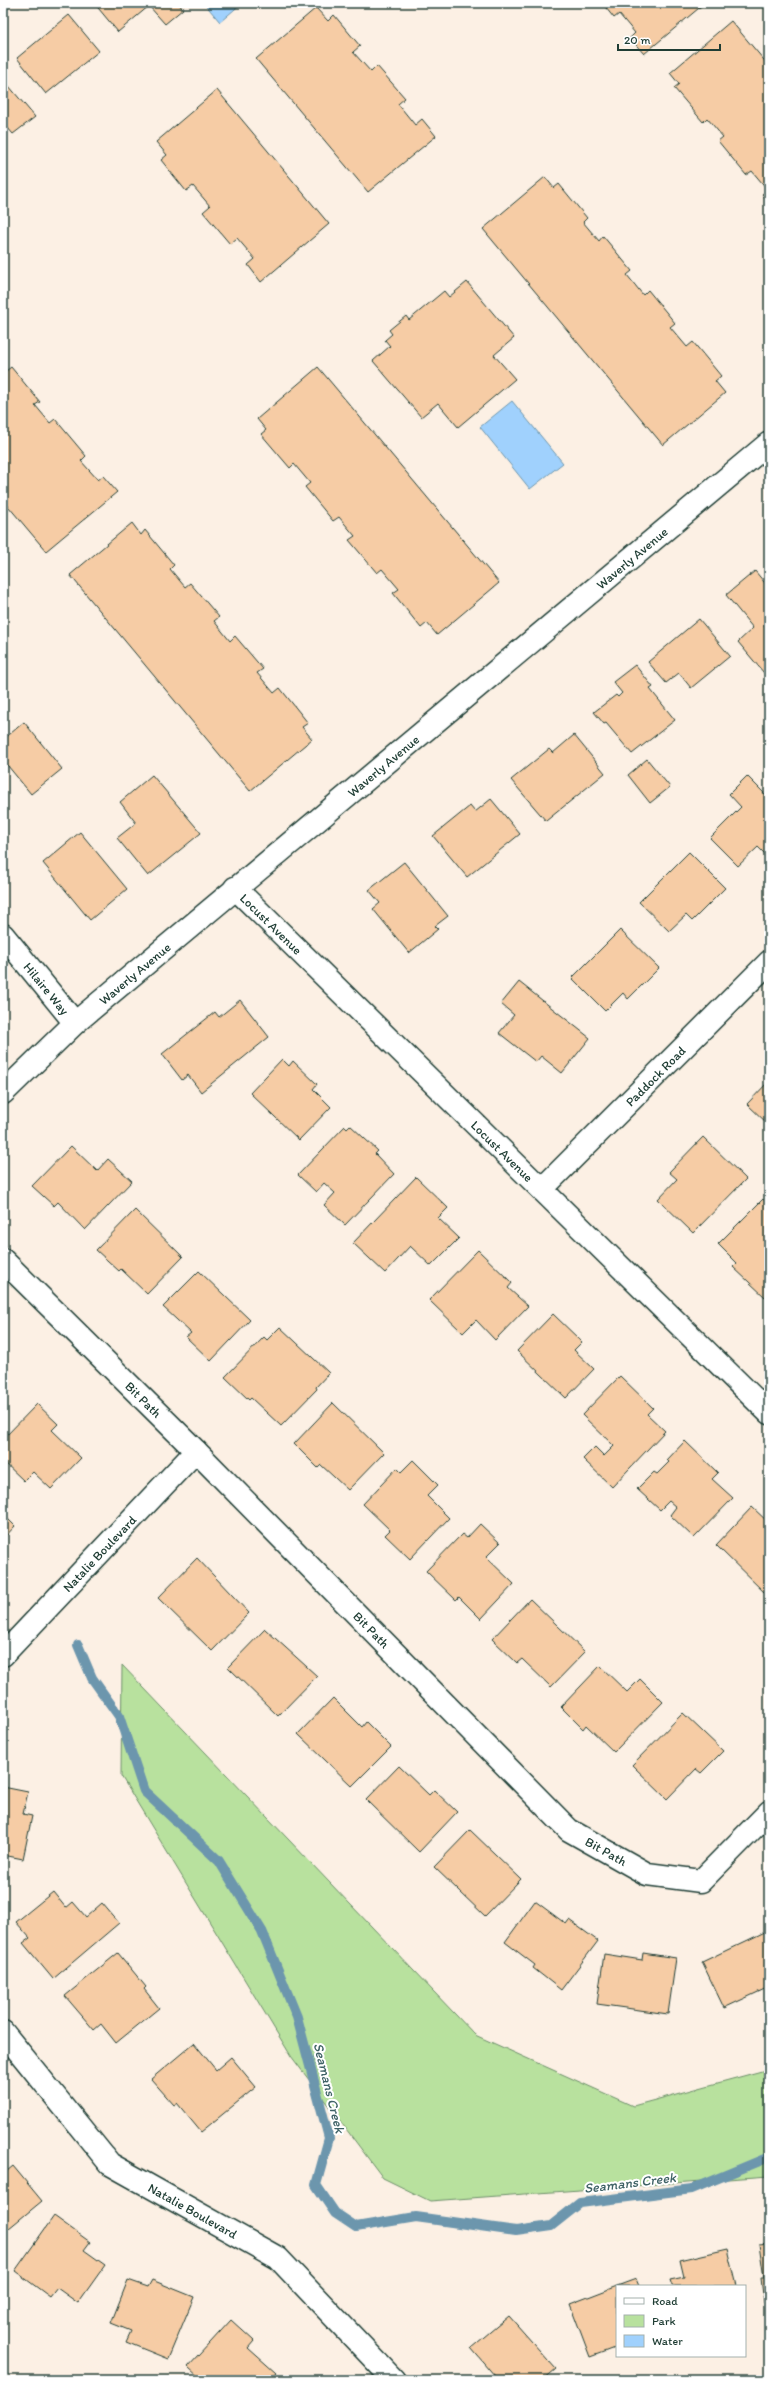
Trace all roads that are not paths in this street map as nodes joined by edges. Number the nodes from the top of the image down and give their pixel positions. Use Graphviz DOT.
graph roads {
  1 [pos="769,444"];
  2 [pos="235,888"];
  3 [pos="3,935"];
  4 [pos="769,962"];
  5 [pos="75,1023"];
  6 [pos="3,1093"];
  7 [pos="542,1189"];
  8 [pos="3,1260"];
  9 [pos="769,1413"];
  10 [pos="196,1451"];
  11 [pos="3,1655"];
  12 [pos="769,1812"];
  13 [pos="3,2032"];
  14 [pos="394,2380"];
  1 -- 2 [label="street, Waverly Avenue"];
  2 -- 5 [label="street, Waverly Avenue"];
  2 -- 7 [label="street, Locust Avenue"];
  3 -- 5 [label="street, Hilaire Way"];
  4 -- 7 [label="street, Paddock Road"];
  5 -- 6 [label="street, Waverly Avenue"];
  7 -- 9 [label="street, Locust Avenue"];
  8 -- 10 [label="street, Bit Path"];
  10 -- 11 [label="street, Natalie Boulevard"];
  10 -- 12 [label="street, Bit Path"];
  13 -- 14 [label="street, Natalie Boulevard"];
}
